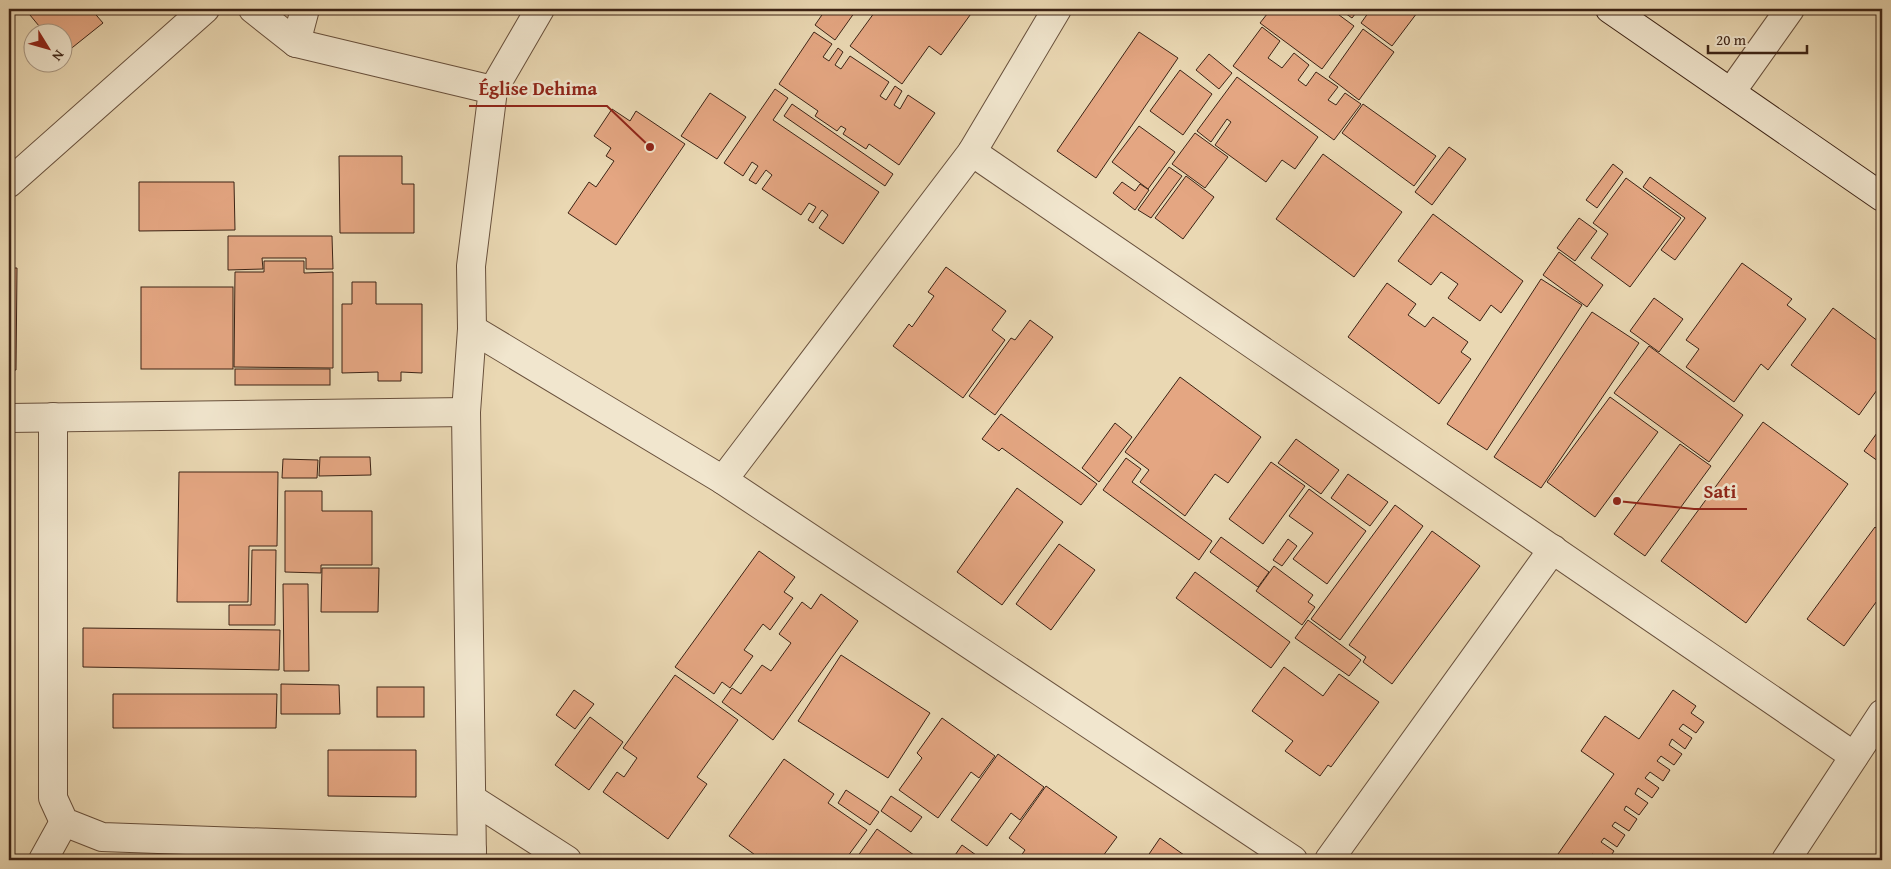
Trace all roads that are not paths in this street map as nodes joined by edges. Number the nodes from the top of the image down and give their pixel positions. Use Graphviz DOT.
graph roads {
  1 [pos="205,9"];
  2 [pos="253,9"];
  3 [pos="305,9"];
  4 [pos="540,9"];
  5 [pos="1057,9"];
  6 [pos="1610,9"];
  7 [pos="1790,9"];
  8 [pos="296,43"];
  9 [pos="493,90"];
  10 [pos="1731,92"];
  11 [pos="972,152"];
  12 [pos="9,183"];
  13 [pos="1882,197"];
  14 [pos="472,329"];
  15 [pos="466,412"];
  16 [pos="9,418"];
  17 [pos="53,418"];
  18 [pos="723,480"];
  19 [pos="1553,549"];
  20 [pos="1882,714"];
  21 [pos="1854,756"];
  22 [pos="472,799"];
  23 [pos="64,822"];
  24 [pos="472,855"];
  25 [pos="43,860"];
  26 [pos="567,860"];
  27 [pos="1293,860"];
  28 [pos="1329,860"];
  29 [pos="1786,860"];
  1 -- 12 [label="street"];
  2 -- 8 [label="street"];
  3 -- 8 [label="street"];
  4 -- 9 [label="street"];
  5 -- 11 [label="street"];
  6 -- 10 [label="street"];
  7 -- 10 [label="street"];
  8 -- 9 [label="street"];
  9 -- 14 [label="street"];
  10 -- 13 [label="street"];
  11 -- 18 [label="street"];
  11 -- 19 [label="street"];
  14 -- 15 [label="street"];
  14 -- 18 [label="street"];
  15 -- 17 [label="street"];
  15 -- 22 [label="street"];
  16 -- 17 [label="street"];
  17 -- 23 [label="street"];
  18 -- 27 [label="street"];
  19 -- 21 [label="street"];
  19 -- 28 [label="street"];
  20 -- 21 [label="street"];
  21 -- 29 [label="street"];
  22 -- 24 [label="street"];
  22 -- 26 [label="street"];
  23 -- 24 [label="street"];
  23 -- 25 [label="street"];
}
